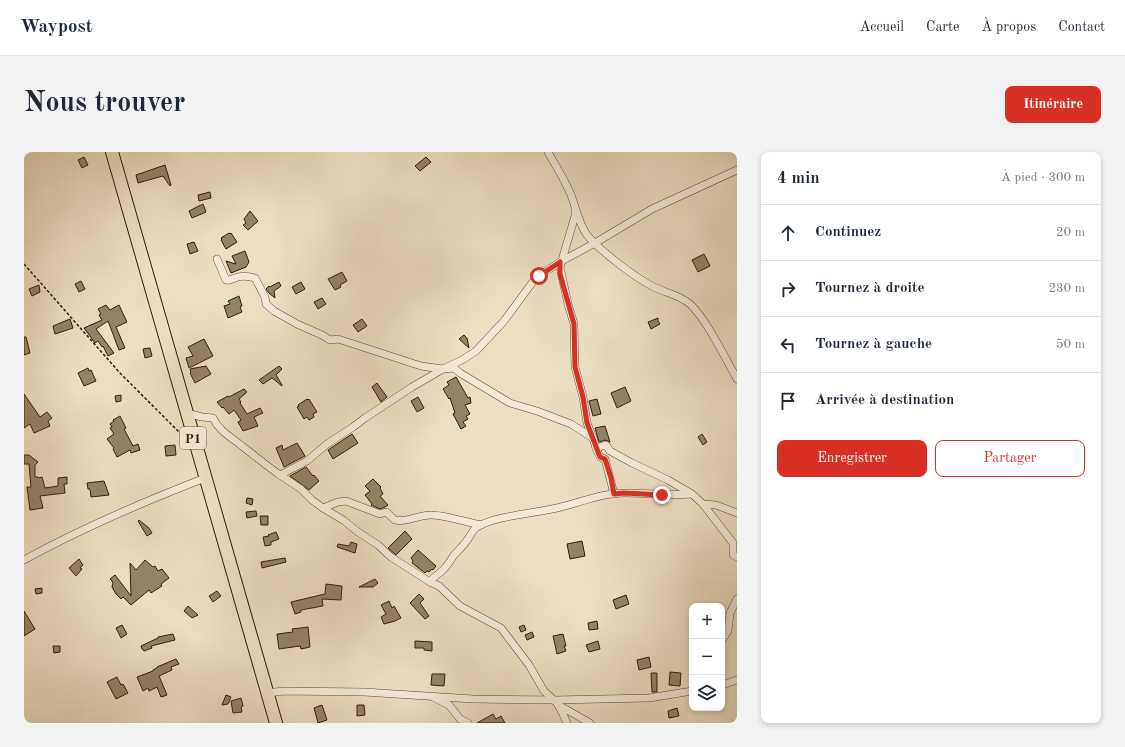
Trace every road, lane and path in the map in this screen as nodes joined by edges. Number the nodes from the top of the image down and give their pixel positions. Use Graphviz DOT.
graph roads {
  1 [pos="548,152"];
  2 [pos="116,153"];
  3 [pos="737,170"];
  4 [pos="575,207"];
  5 [pos="595,243"];
  6 [pos="217,259"];
  7 [pos="560,262"];
  8 [pos="24,264"];
  9 [pos="443,369"];
  10 [pos="737,379"];
  11 [pos="186,413"];
  12 [pos="185,438"];
  13 [pos="593,438"];
  14 [pos="596,448"];
  15 [pos="280,475"];
  16 [pos="205,478"];
  17 [pos="614,494"];
  18 [pos="692,494"];
  19 [pos="704,504"];
  20 [pos="323,508"];
  21 [pos="737,513"];
  22 [pos="481,525"];
  23 [pos="737,557"];
  24 [pos="24,560"];
  25 [pos="430,582"];
  26 [pos="737,599"];
  27 [pos="723,639"];
  28 [pos="737,680"];
  29 [pos="725,684"];
  30 [pos="689,691"];
  31 [pos="267,692"];
  32 [pos="432,696"];
  33 [pos="554,700"];
  34 [pos="276,723"];
  35 [pos="468,723"];
  36 [pos="567,723"];
  37 [pos="590,723"];
  1 -- 4 [label="street"];
  2 -- 11 [label="main road, P1"];
  3 -- 5 [label="street"];
  4 -- 5 [label="street"];
  4 -- 7 [label="street"];
  5 -- 7 [label="street"];
  5 -- 10 [label="street"];
  6 -- 9 [label="street"];
  7 -- 9 [label="street"];
  7 -- 13 [label="street"];
  8 -- 12 [label="path"];
  9 -- 13 [label="street"];
  9 -- 15 [label="street"];
  11 -- 15 [label="street"];
  11 -- 16 [label="main road, P1"];
  13 -- 14 [label="street"];
  14 -- 17 [label="street"];
  14 -- 18 [label="street"];
  15 -- 20 [label="street"];
  16 -- 24 [label="street"];
  16 -- 31 [label="main road, P1"];
  17 -- 18 [label="street"];
  17 -- 22 [label="street"];
  18 -- 19 [label="street"];
  19 -- 21 [label="street"];
  19 -- 23 [label="street"];
  20 -- 22 [label="street"];
  20 -- 25 [label="street"];
  22 -- 25 [label="street"];
  25 -- 33 [label="street"];
  26 -- 27 [label="street"];
  28 -- 29 [label="street"];
  30 -- 33 [label="street"];
  31 -- 32 [label="street"];
  31 -- 34 [label="main road, P1"];
  32 -- 33 [label="street"];
  32 -- 35 [label="street"];
  33 -- 36 [label="street"];
  33 -- 37 [label="street"];
}
